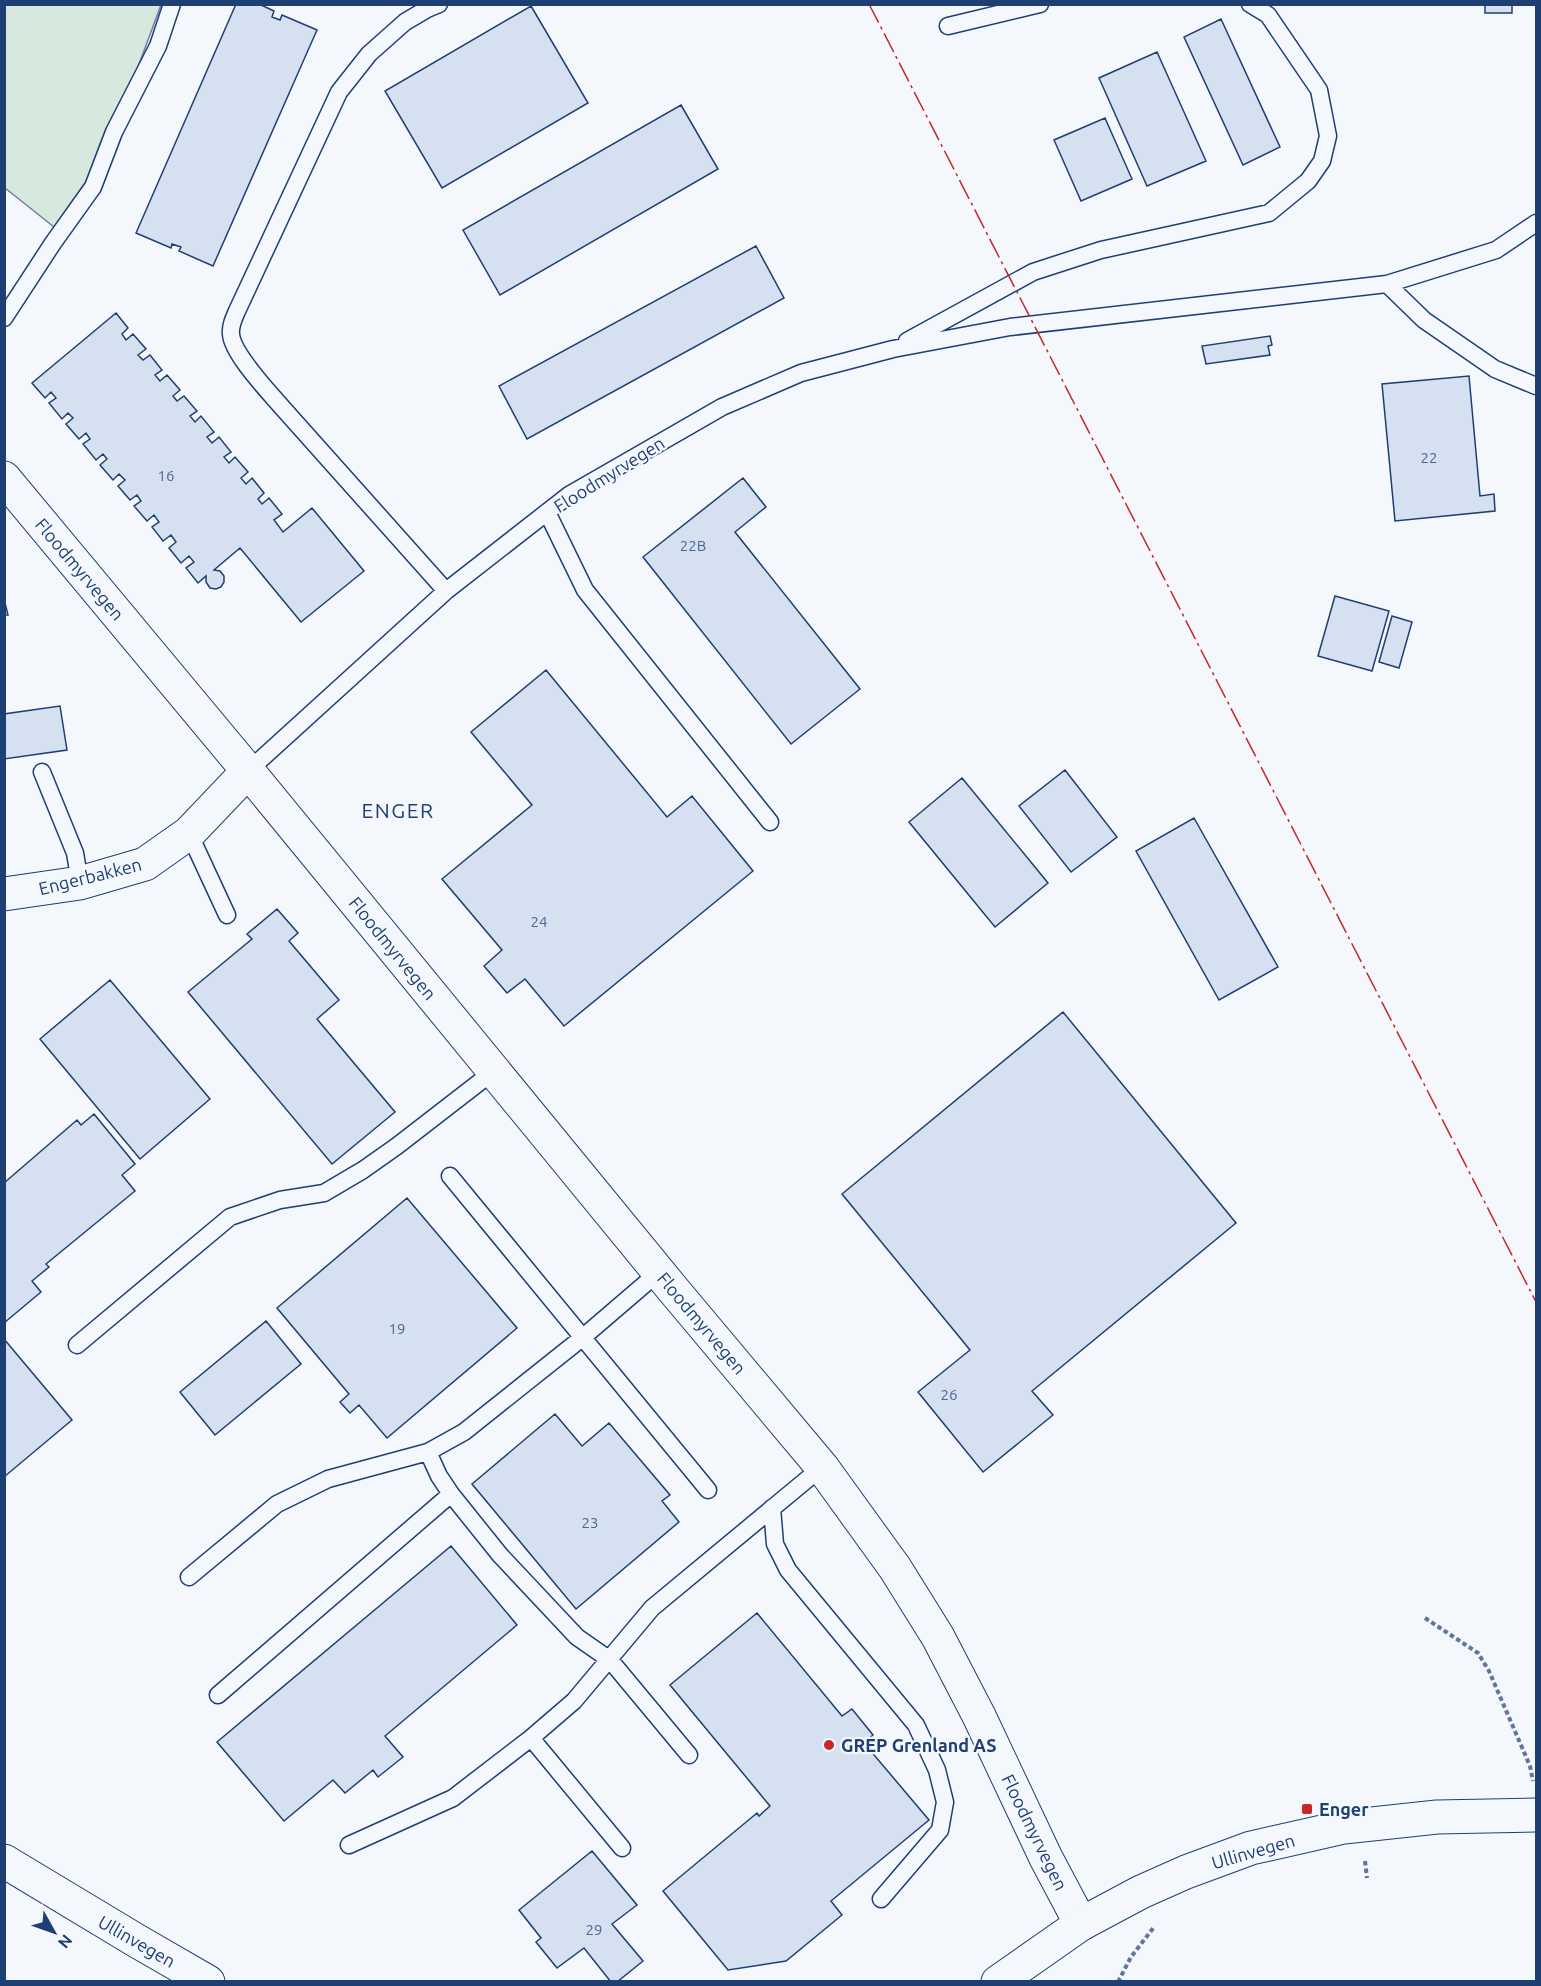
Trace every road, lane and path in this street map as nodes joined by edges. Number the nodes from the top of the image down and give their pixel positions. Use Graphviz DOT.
graph roads {
  1 [pos="172,4"];
  2 [pos="439,4"];
  3 [pos="1040,4"];
  4 [pos="1250,4"];
  5 [pos="948,26"];
  6 [pos="1536,224"];
  7 [pos="1387,284"];
  8 [pos="4,318"];
  9 [pos="893,349"];
  10 [pos="1536,386"];
  11 [pos="4,478"];
  12 [pos="547,512"];
  13 [pos="446,591"];
  14 [pos="248,771"];
  15 [pos="42,772"];
  16 [pos="770,822"];
  17 [pos="189,833"];
  18 [pos="80,883"];
  19 [pos="4,894"];
  20 [pos="226,915"];
  21 [pos="494,1071"];
  22 [pos="450,1176"];
  23 [pos="659,1272"];
  24 [pos="582,1338"];
  25 [pos="77,1345"];
  26 [pos="428,1452"];
  27 [pos="822,1467"];
  28 [pos="708,1490"];
  29 [pos="451,1494"];
  30 [pos="772,1508"];
  31 [pos="189,1577"];
  32 [pos="1425,1618"];
  33 [pos="610,1660"];
  34 [pos="218,1695"];
  35 [pos="531,1738"];
  36 [pos="689,1755"];
  37 [pos="1536,1815"];
  38 [pos="349,1845"];
  39 [pos="622,1848"];
  40 [pos="4,1861"];
  41 [pos="881,1899"];
  42 [pos="1081,1924"];
  43 [pos="1154,1927"];
  44 [pos="208,1982"];
  45 [pos="998,1982"];
  46 [pos="1118,1982"];
  1 -- 8 [label="lane"];
  2 -- 13 [label="lane"];
  3 -- 5 [label="lane"];
  4 -- 9 [label="lane"];
  6 -- 7 [label="lane, Floodmyrvegen"];
  7 -- 9 [label="lane, Floodmyrvegen"];
  7 -- 10 [label="lane"];
  9 -- 12 [label="lane, Floodmyrvegen"];
  11 -- 14 [label="street, Floodmyrvegen"];
  12 -- 13 [label="lane, Floodmyrvegen"];
  12 -- 16 [label="lane"];
  13 -- 14 [label="lane, Floodmyrvegen"];
  14 -- 17 [label="street, Engerbakken"];
  14 -- 21 [label="street, Floodmyrvegen"];
  15 -- 18 [label="lane"];
  17 -- 18 [label="street, Engerbakken"];
  17 -- 20 [label="lane"];
  18 -- 19 [label="street, Engerbakken"];
  21 -- 23 [label="street, Floodmyrvegen"];
  21 -- 25 [label="lane"];
  22 -- 24 [label="lane"];
  23 -- 24 [label="lane"];
  23 -- 27 [label="street, Floodmyrvegen"];
  24 -- 26 [label="lane"];
  24 -- 28 [label="lane"];
  26 -- 29 [label="lane"];
  26 -- 31 [label="lane"];
  27 -- 30 [label="lane"];
  27 -- 42 [label="street, Floodmyrvegen"];
  29 -- 33 [label="lane"];
  29 -- 34 [label="lane"];
  30 -- 33 [label="lane"];
  30 -- 41 [label="lane"];
  32 -- 37 [label="path"];
  33 -- 35 [label="lane"];
  33 -- 36 [label="lane"];
  35 -- 38 [label="lane"];
  35 -- 39 [label="lane"];
  37 -- 42 [label="street, Ullinvegen"];
  40 -- 44 [label="street, Ullinvegen"];
  42 -- 45 [label="street, Ullinvegen"];
  43 -- 46 [label="path"];
}
